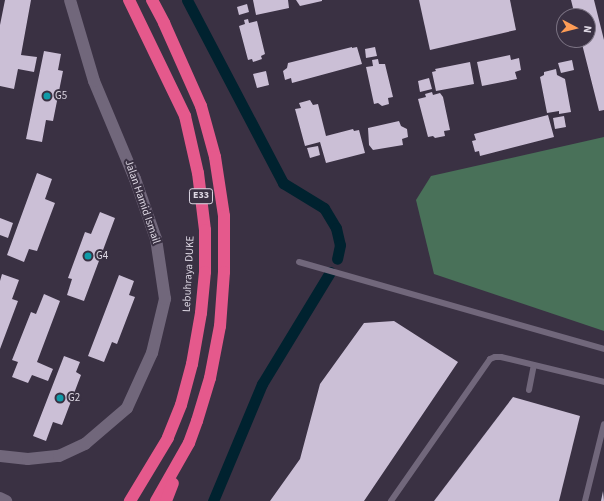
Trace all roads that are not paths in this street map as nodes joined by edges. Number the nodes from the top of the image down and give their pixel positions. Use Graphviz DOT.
graph roads {
  1 [pos="70,0"];
  2 [pos="129,0"];
  3 [pos="152,0"];
  4 [pos="299,262"];
  5 [pos="604,349"];
  6 [pos="534,365"];
  7 [pos="604,382"];
  8 [pos="529,390"];
  9 [pos="604,424"];
  10 [pos="189,443"];
  11 [pos="0,456"];
  12 [pos="0,498"];
  13 [pos="6,501"];
  14 [pos="130,501"];
  15 [pos="156,501"];
  16 [pos="166,501"];
  17 [pos="391,501"];
  18 [pos="585,501"];
  1 -- 11 [label="street, Jalan Hamid Ismail"];
  2 -- 14 [label="highway, Lebuhraya DUKE / E33"];
  3 -- 10 [label="highway, E33"];
  4 -- 5 [label="lane"];
  6 -- 7 [label="lane"];
  6 -- 8 [label="lane"];
  6 -- 17 [label="lane"];
  9 -- 18 [label="lane"];
  10 -- 15 [label="highway, E33"];
  10 -- 16 [label="highway"];
  12 -- 13 [label="street"];
}
